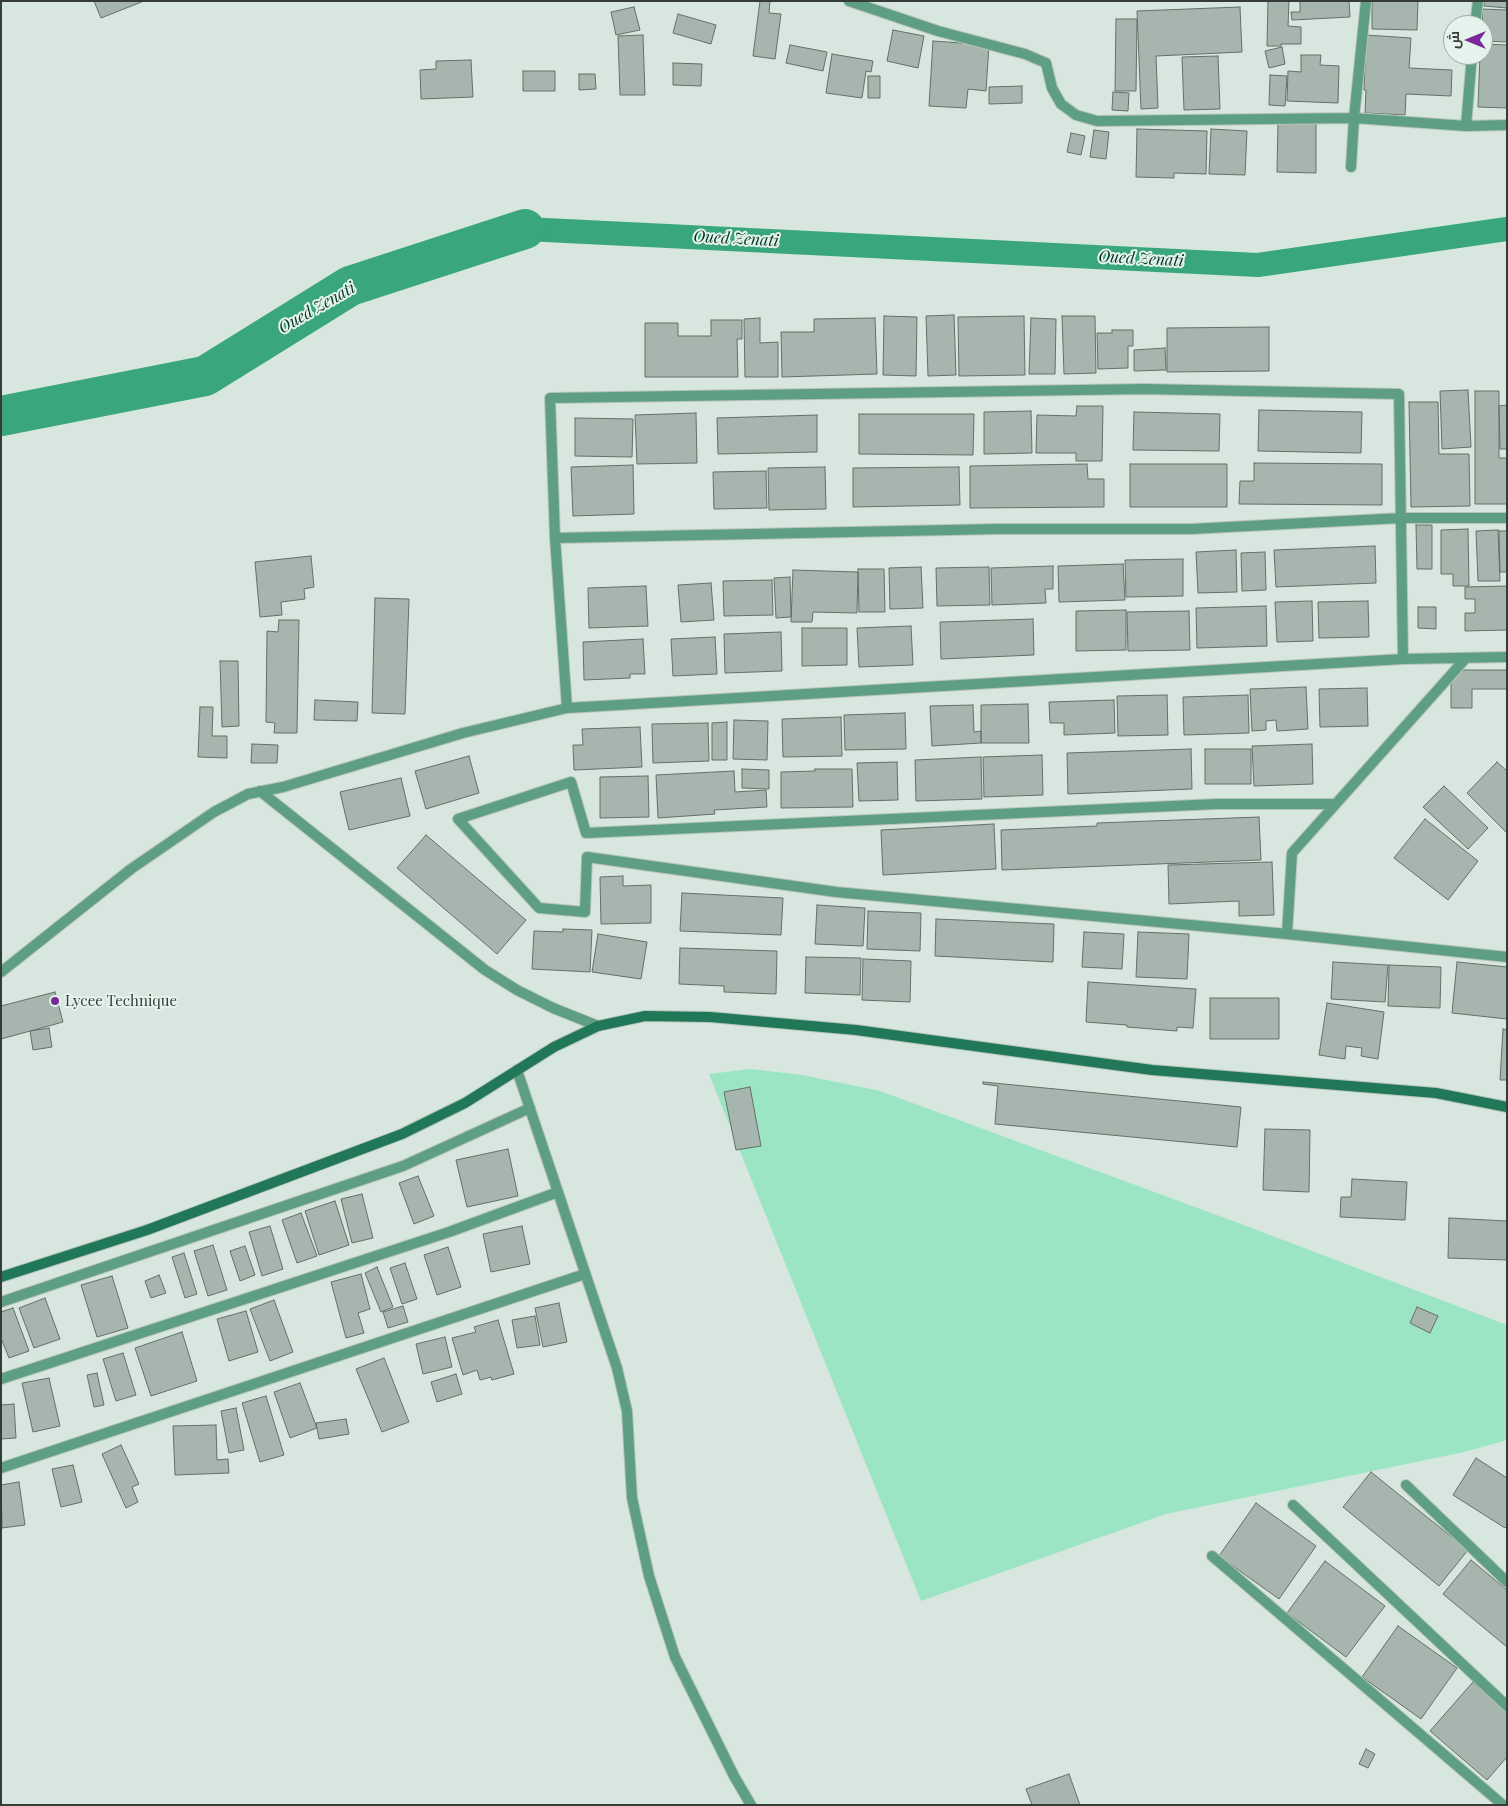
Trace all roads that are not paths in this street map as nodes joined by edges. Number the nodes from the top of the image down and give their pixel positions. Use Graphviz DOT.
graph roads {
  1 [pos="849,1"];
  2 [pos="1366,1"];
  3 [pos="1478,1"];
  4 [pos="1476,15"];
  5 [pos="1471,65"];
  6 [pos="1354,118"];
  7 [pos="1507,125"];
  8 [pos="1466,126"];
  9 [pos="1351,167"];
  10 [pos="1401,518"];
  11 [pos="1507,518"];
  12 [pos="555,538"];
  13 [pos="1507,657"];
  14 [pos="1466,658"];
  15 [pos="1403,660"];
  16 [pos="567,708"];
  17 [pos="260,791"];
  18 [pos="1335,804"];
  19 [pos="1287,934"];
  20 [pos="1507,957"];
  21 [pos="1,972"];
  22 [pos="598,1026"];
  23 [pos="517,1070"];
  24 [pos="530,1108"];
  25 [pos="1507,1108"];
  26 [pos="558,1192"];
  27 [pos="585,1274"];
  28 [pos="1,1277"];
  29 [pos="1,1302"];
  30 [pos="1,1379"];
  31 [pos="1,1468"];
  32 [pos="1406,1485"];
  33 [pos="1293,1505"];
  34 [pos="1212,1556"];
  35 [pos="1507,1582"];
  36 [pos="1507,1706"];
  37 [pos="751,1805"];
  38 [pos="1502,1805"];
  1 -- 6 [label="street"];
  2 -- 6 [label="street"];
  3 -- 4 [label="street"];
  5 -- 8 [label="street"];
  6 -- 8 [label="street"];
  6 -- 9 [label="street"];
  7 -- 8 [label="street"];
  10 -- 11 [label="street"];
  10 -- 12 [label="street"];
  10 -- 12 [label="street"];
  10 -- 15 [label="street"];
  12 -- 16 [label="street"];
  13 -- 14 [label="street"];
  14 -- 15 [label="street"];
  14 -- 18 [label="street"];
  15 -- 16 [label="street"];
  16 -- 17 [label="street"];
  17 -- 21 [label="street"];
  17 -- 22 [label="street"];
  18 -- 19 [label="street"];
  18 -- 19 [label="street"];
  19 -- 20 [label="street"];
  22 -- 23 [label="main road"];
  22 -- 25 [label="main road"];
  23 -- 24 [label="street"];
  23 -- 28 [label="main road"];
  24 -- 26 [label="street"];
  24 -- 29 [label="street"];
  26 -- 27 [label="street"];
  26 -- 30 [label="street"];
  27 -- 31 [label="street"];
  27 -- 37 [label="street"];
  32 -- 35 [label="street"];
  33 -- 36 [label="street"];
  34 -- 38 [label="street"];
}
